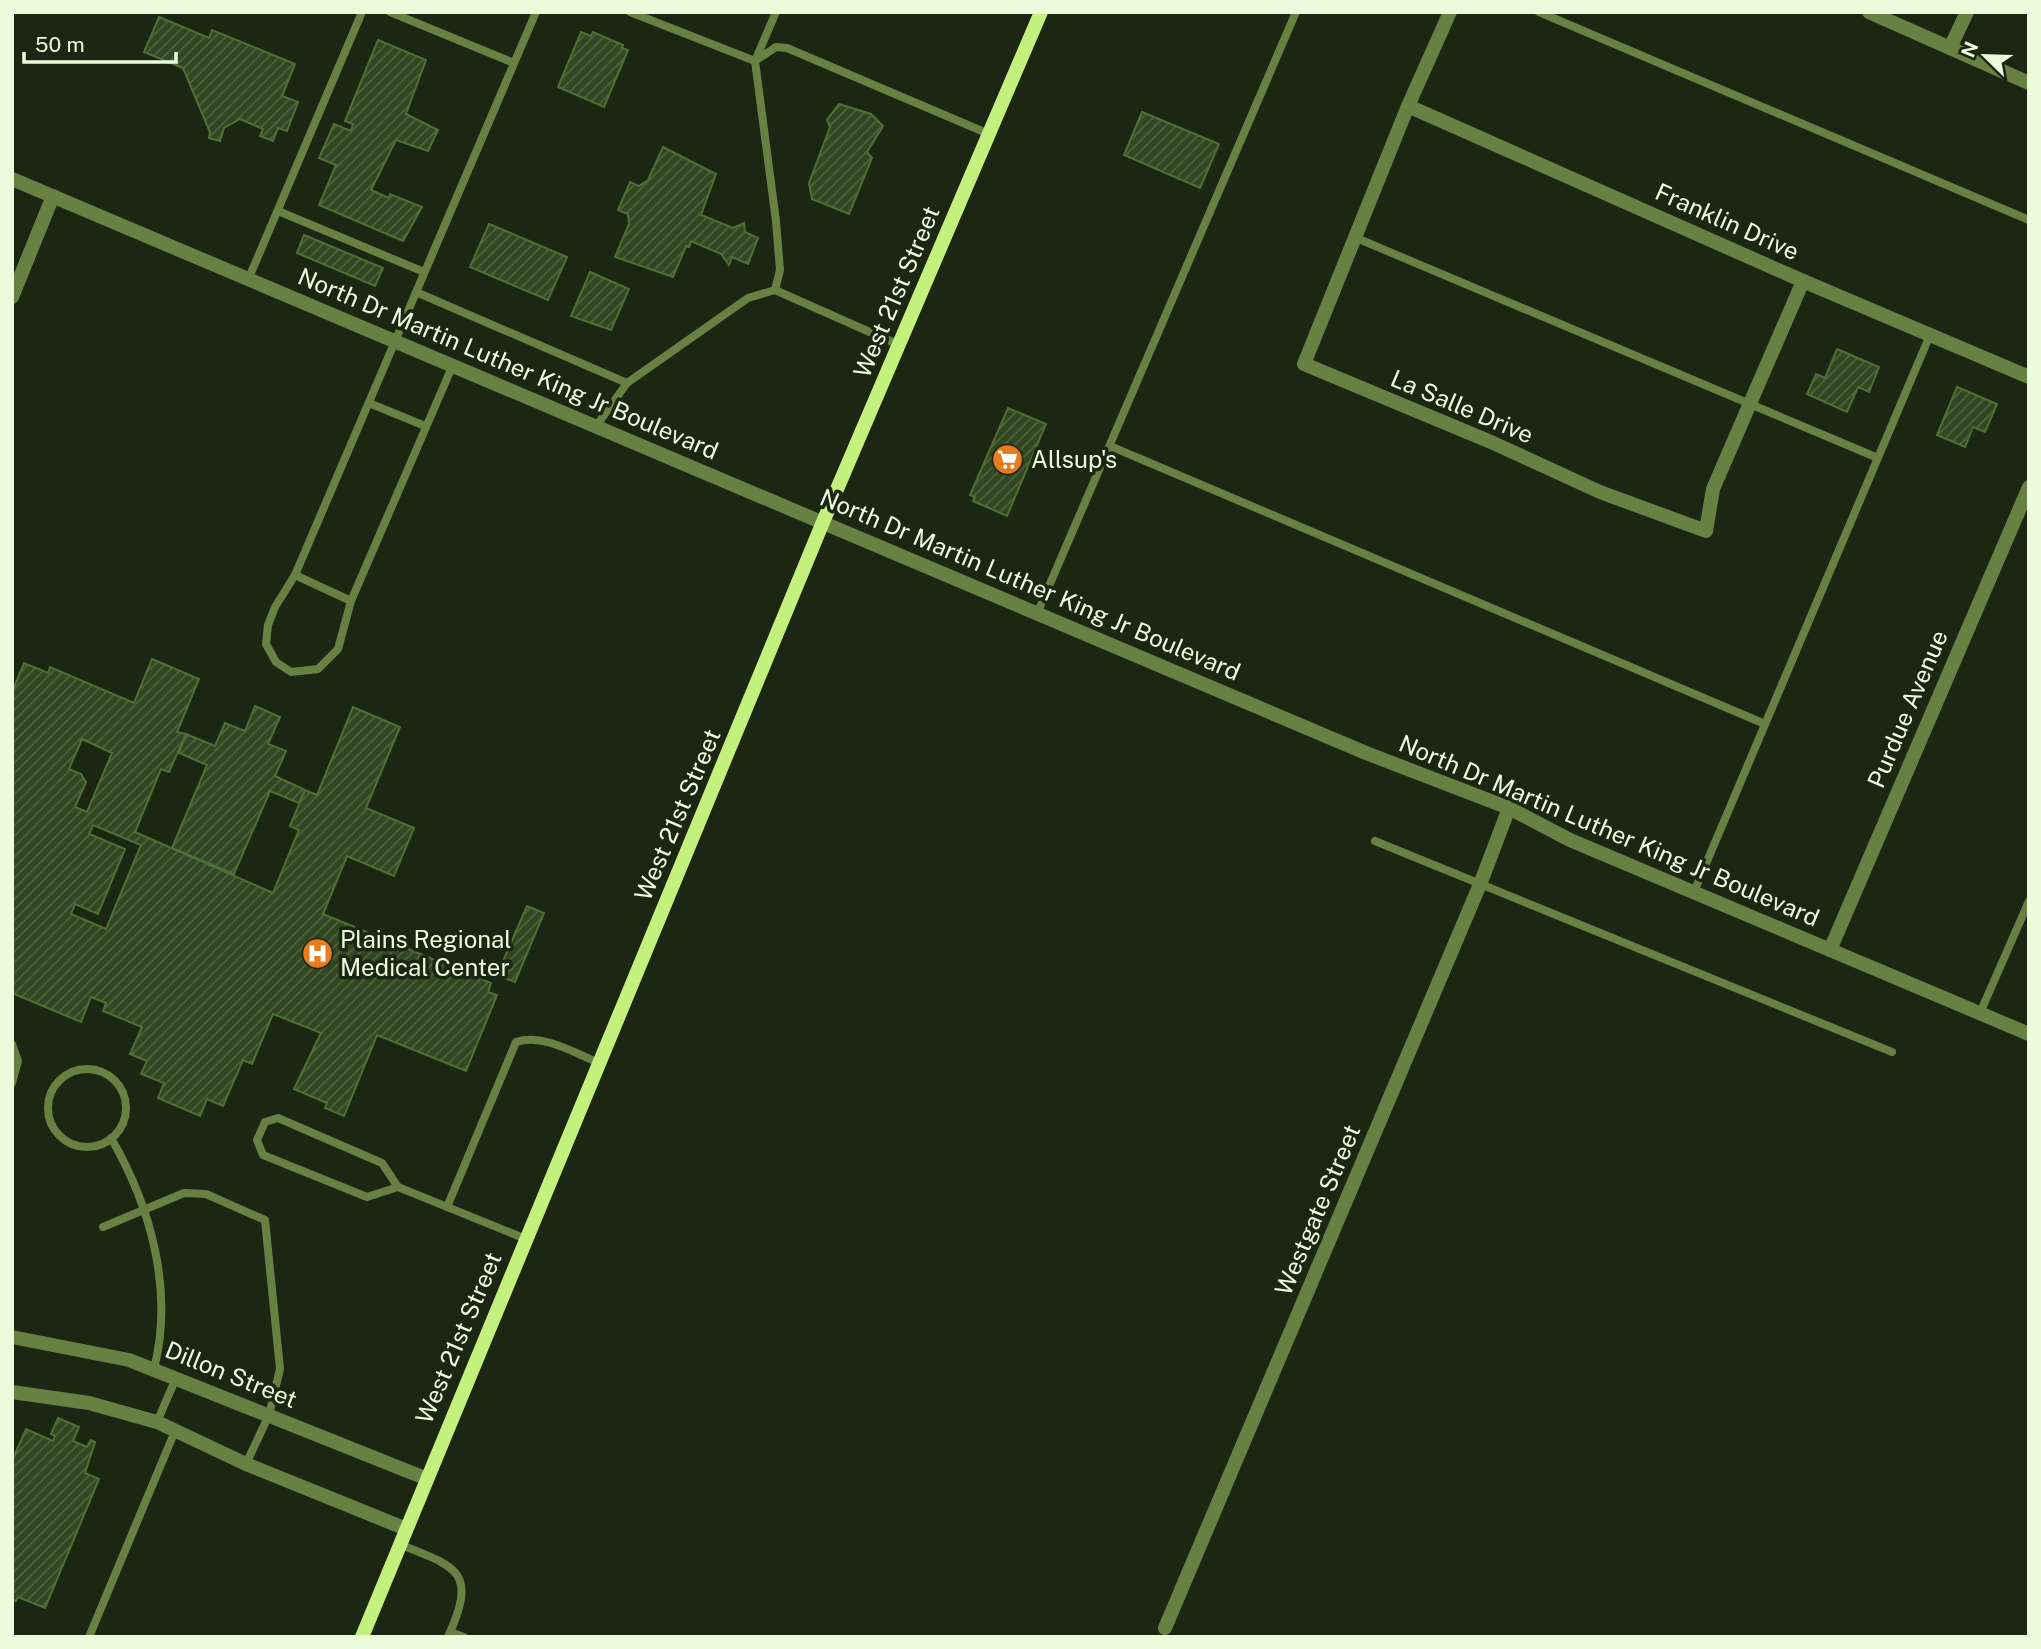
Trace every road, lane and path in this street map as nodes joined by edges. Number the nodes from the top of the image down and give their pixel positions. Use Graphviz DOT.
graph roads {
  1 [pos="362,12"];
  2 [pos="390,12"];
  3 [pos="536,12"];
  4 [pos="630,12"];
  5 [pos="776,12"];
  6 [pos="1041,12"];
  7 [pos="1296,12"];
  8 [pos="1450,12"];
  9 [pos="1539,12"];
  10 [pos="1870,12"];
  11 [pos="1967,12"];
  12 [pos="1950,48"];
  13 [pos="755,61"];
  14 [pos="514,63"];
  15 [pos="2029,83"];
  16 [pos="1408,106"];
  17 [pos="989,134"];
  18 [pos="13,182"];
  19 [pos="53,196"];
  20 [pos="278,211"];
  21 [pos="2029,220"];
  22 [pos="1354,237"];
  23 [pos="424,272"];
  24 [pos="248,280"];
  25 [pos="1802,281"];
  26 [pos="775,290"];
  27 [pos="416,292"];
  28 [pos="12,297"];
  29 [pos="1930,335"];
  30 [pos="394,341"];
  31 [pos="899,345"];
  32 [pos="452,367"];
  33 [pos="2029,377"];
  34 [pos="627,383"];
  35 [pos="369,403"];
  36 [pos="1749,403"];
  37 [pos="597,425"];
  38 [pos="425,426"];
  39 [pos="1110,446"];
  40 [pos="1878,458"];
  41 [pos="2029,487"];
  42 [pos="823,522"];
  43 [pos="295,576"];
  44 [pos="351,601"];
  45 [pos="1037,614"];
  46 [pos="1765,724"];
  47 [pos="1509,808"];
  48 [pos="1375,841"];
  49 [pos="1482,883"];
  50 [pos="1694,892"];
  51 [pos="2029,901"];
  52 [pos="1830,950"];
  53 [pos="1980,1013"];
  54 [pos="2029,1034"];
  55 [pos="12,1044"];
  56 [pos="1892,1052"];
  57 [pos="599,1063"];
  58 [pos="12,1083"];
  59 [pos="111,1138"];
  60 [pos="398,1187"];
  61 [pos="447,1207"];
  62 [pos="145,1209"];
  63 [pos="103,1227"];
  64 [pos="526,1239"];
  65 [pos="12,1338"];
  66 [pos="154,1369"];
  67 [pos="176,1378"];
  68 [pos="12,1392"];
  69 [pos="270,1415"];
  70 [pos="158,1422"];
  71 [pos="175,1431"];
  72 [pos="246,1464"];
  73 [pos="425,1478"];
  74 [pos="404,1528"];
  75 [pos="398,1544"];
  76 [pos="1165,1628"];
  77 [pos="449,1634"];
  78 [pos="89,1637"];
  79 [pos="362,1637"];
  80 [pos="464,1637"];
  1 -- 20 [label="lane"];
  2 -- 14 [label="lane"];
  3 -- 14 [label="lane"];
  4 -- 13 [label="lane"];
  5 -- 13 [label="lane"];
  6 -- 17 [label="main road, West 21st Street"];
  7 -- 39 [label="lane"];
  8 -- 16 [label="street, La Salle Drive"];
  9 -- 21 [label="lane"];
  10 -- 12 [label="street"];
  11 -- 12 [label="street"];
  12 -- 15 [label="street"];
  13 -- 17 [label="lane"];
  13 -- 26 [label="lane"];
  14 -- 23 [label="lane"];
  16 -- 22 [label="street, La Salle Drive"];
  16 -- 25 [label="street, Franklin Drive"];
  17 -- 31 [label="main road, West 21st Street"];
  18 -- 19 [label="street, North Dr Martin Luther King Jr Boulevard"];
  19 -- 24 [label="street, North Dr Martin Luther King Jr Boulevard"];
  19 -- 28 [label="street"];
  20 -- 23 [label="lane"];
  20 -- 24 [label="lane"];
  22 -- 36 [label="lane"];
  22 -- 36 [label="street, La Salle Drive"];
  23 -- 27 [label="lane"];
  24 -- 30 [label="street, North Dr Martin Luther King Jr Boulevard"];
  25 -- 29 [label="street, Franklin Drive"];
  25 -- 36 [label="street, La Salle Drive"];
  26 -- 31 [label="lane"];
  26 -- 34 [label="lane"];
  27 -- 30 [label="lane"];
  27 -- 34 [label="lane"];
  29 -- 33 [label="street, Franklin Drive"];
  29 -- 40 [label="lane"];
  30 -- 32 [label="street, North Dr Martin Luther King Jr Boulevard"];
  30 -- 35 [label="lane"];
  31 -- 42 [label="main road, West 21st Street"];
  32 -- 37 [label="street, North Dr Martin Luther King Jr Boulevard"];
  32 -- 38 [label="lane"];
  34 -- 37 [label="lane"];
  35 -- 38 [label="lane"];
  35 -- 43 [label="lane"];
  36 -- 40 [label="lane"];
  37 -- 42 [label="street, North Dr Martin Luther King Jr Boulevard"];
  38 -- 44 [label="lane"];
  39 -- 45 [label="lane"];
  39 -- 46 [label="lane"];
  40 -- 46 [label="lane"];
  41 -- 52 [label="street, Purdue Avenue"];
  42 -- 45 [label="street, North Dr Martin Luther King Jr Boulevard"];
  42 -- 57 [label="main road, West 21st Street"];
  43 -- 44 [label="lane"];
  43 -- 44 [label="lane"];
  45 -- 47 [label="street, North Dr Martin Luther King Jr Boulevard"];
  46 -- 50 [label="lane"];
  47 -- 49 [label="street, Westgate Street"];
  47 -- 50 [label="street, North Dr Martin Luther King Jr Boulevard"];
  48 -- 49 [label="lane"];
  49 -- 56 [label="lane"];
  49 -- 76 [label="street, Westgate Street"];
  50 -- 52 [label="street, North Dr Martin Luther King Jr Boulevard"];
  51 -- 53 [label="lane"];
  52 -- 53 [label="street, North Dr Martin Luther King Jr Boulevard"];
  53 -- 54 [label="street, North Dr Martin Luther King Jr Boulevard"];
  55 -- 58 [label="lane"];
  57 -- 61 [label="lane"];
  57 -- 64 [label="main road, West 21st Street"];
  59 -- 59 [label="lane"];
  59 -- 62 [label="lane"];
  60 -- 60 [label="lane"];
  60 -- 61 [label="lane"];
  61 -- 64 [label="lane"];
  62 -- 63 [label="lane"];
  62 -- 66 [label="lane"];
  62 -- 69 [label="lane"];
  64 -- 73 [label="main road, West 21st Street"];
  65 -- 66 [label="street, Dillon Street"];
  66 -- 67 [label="street, Dillon Street"];
  67 -- 69 [label="street, Dillon Street"];
  67 -- 70 [label="lane"];
  68 -- 70 [label="street"];
  69 -- 72 [label="lane"];
  69 -- 73 [label="street, Dillon Street"];
  70 -- 71 [label="street"];
  71 -- 72 [label="street"];
  71 -- 78 [label="lane"];
  72 -- 74 [label="street"];
  73 -- 74 [label="main road, West 21st Street"];
  74 -- 75 [label="main road, West 21st Street"];
  75 -- 77 [label="lane"];
  75 -- 79 [label="main road, West 21st Street"];
  77 -- 80 [label="lane"];
}
